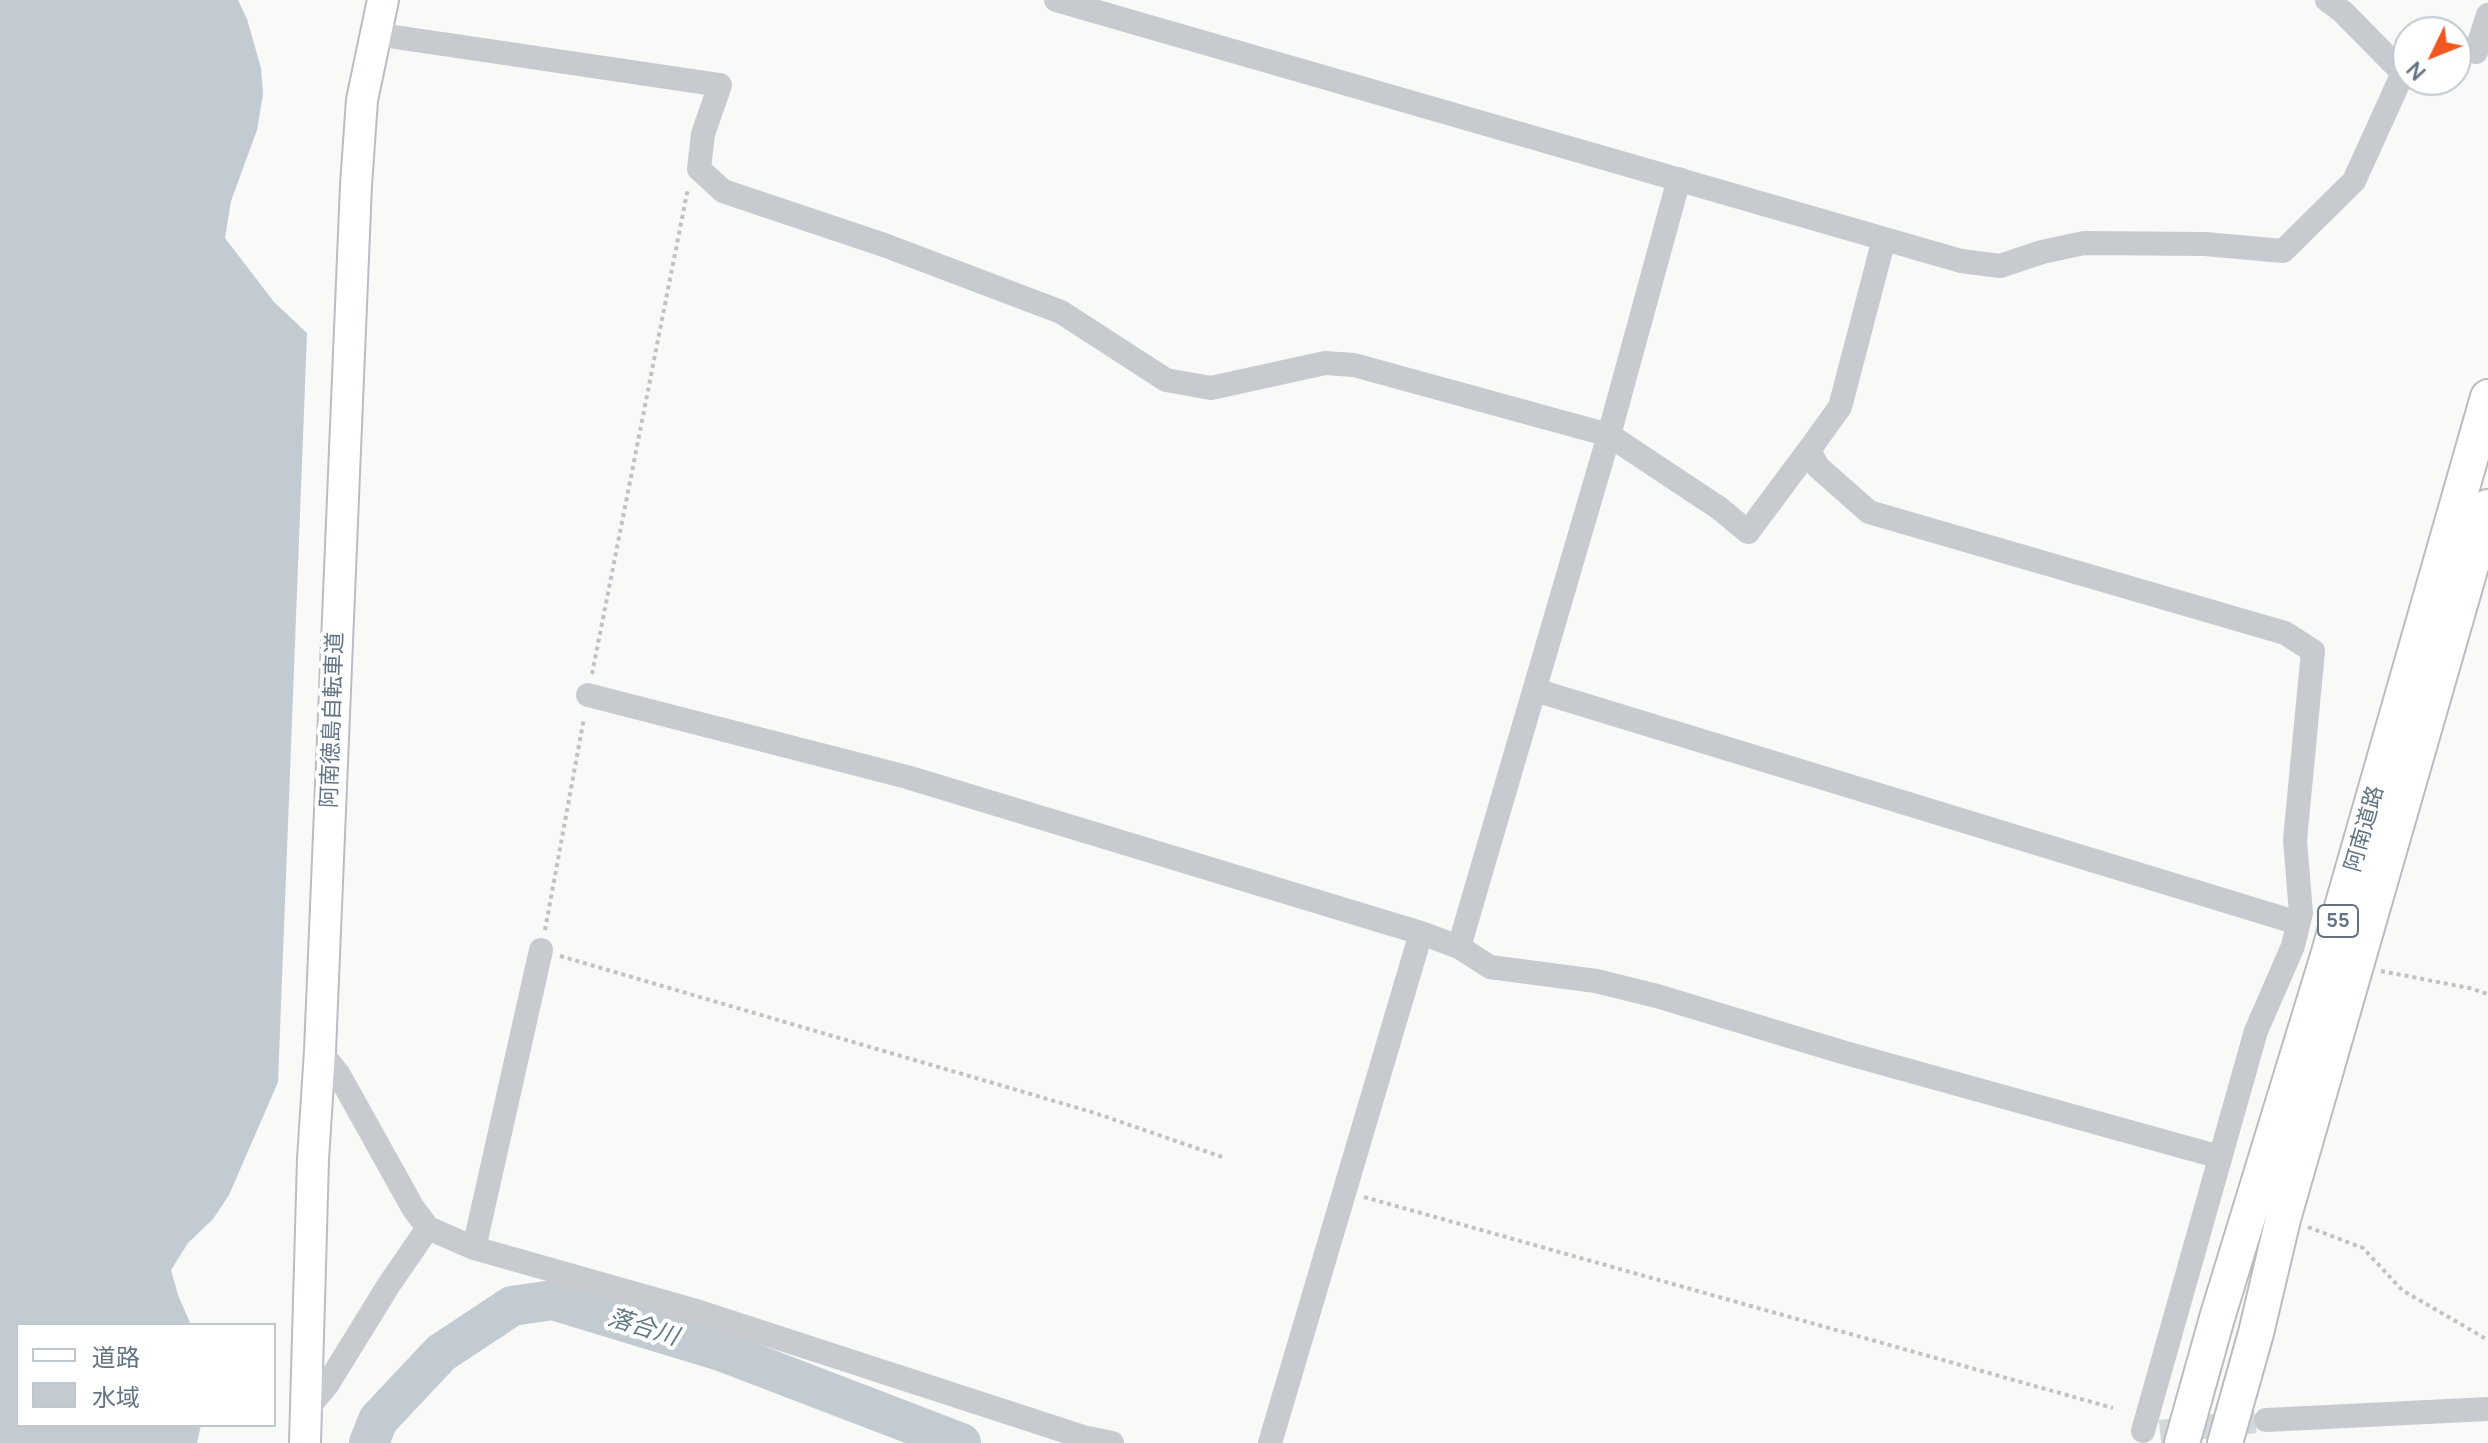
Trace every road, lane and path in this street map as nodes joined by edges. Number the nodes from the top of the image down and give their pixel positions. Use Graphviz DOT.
graph roads {
  1 [pos="383,0"];
  2 [pos="1056,0"];
  3 [pos="2327,0"];
  4 [pos="2488,15"];
  5 [pos="375,34"];
  6 [pos="2473,55"];
  7 [pos="2392,59"];
  8 [pos="2395,96"];
  9 [pos="699,169"];
  10 [pos="1679,179"];
  11 [pos="1884,239"];
  12 [pos="2488,397"];
  13 [pos="1609,435"];
  14 [pos="1809,450"];
  15 [pos="2488,507"];
  16 [pos="1535,690"];
  17 [pos="588,695"];
  18 [pos="1421,933"];
  19 [pos="2296,935"];
  20 [pos="1459,947"];
  21 [pos="541,950"];
  22 [pos="2343,961"];
  23 [pos="2488,994"];
  24 [pos="320,1051"];
  25 [pos="2220,1157"];
  26 [pos="1225,1158"];
  27 [pos="1358,1195"];
  28 [pos="2283,1219"];
  29 [pos="428,1228"];
  30 [pos="474,1248"];
  31 [pos="2488,1340"];
  32 [pos="2113,1408"];
  33 [pos="2488,1409"];
  34 [pos="305,1411"];
  35 [pos="2266,1420"];
  36 [pos="2156,1437"];
  37 [pos="305,1443"];
  38 [pos="1112,1443"];
  39 [pos="1270,1443"];
  40 [pos="2225,1443"];
  1 -- 5 [label="main road, 阿南徳島自転車道"];
  2 -- 10 [label="street"];
  3 -- 7 [label="street"];
  4 -- 6 [label="street"];
  5 -- 9 [label="street"];
  5 -- 24 [label="main road, 阿南徳島自転車道"];
  8 -- 11 [label="street"];
  9 -- 13 [label="street"];
  9 -- 17 [label="path"];
  10 -- 11 [label="street"];
  10 -- 13 [label="street"];
  11 -- 14 [label="street"];
  12 -- 22 [label="highway, 阿南道路 / 55"];
  13 -- 14 [label="street"];
  13 -- 16 [label="street"];
  14 -- 19 [label="street"];
  15 -- 22 [label="highway, 阿南道路 / 55"];
  16 -- 19 [label="street"];
  16 -- 20 [label="street"];
  17 -- 18 [label="street"];
  17 -- 21 [label="path"];
  18 -- 20 [label="street"];
  18 -- 39 [label="street"];
  19 -- 22 [label="street"];
  19 -- 25 [label="street"];
  20 -- 25 [label="street"];
  21 -- 26 [label="path"];
  21 -- 30 [label="street"];
  22 -- 23 [label="path"];
  22 -- 28 [label="highway, 阿南道路 / 55"];
  22 -- 36 [label="highway, 阿南道路 / 55"];
  24 -- 29 [label="street"];
  24 -- 34 [label="main road, 阿南徳島自転車道"];
  25 -- 36 [label="street"];
  27 -- 32 [label="path"];
  28 -- 31 [label="path"];
  28 -- 40 [label="highway, 阿南道路 / 55"];
  29 -- 30 [label="street"];
  29 -- 34 [label="street"];
  30 -- 38 [label="street"];
  33 -- 35 [label="street"];
  34 -- 37 [label="main road, 阿南徳島自転車道"];
}
